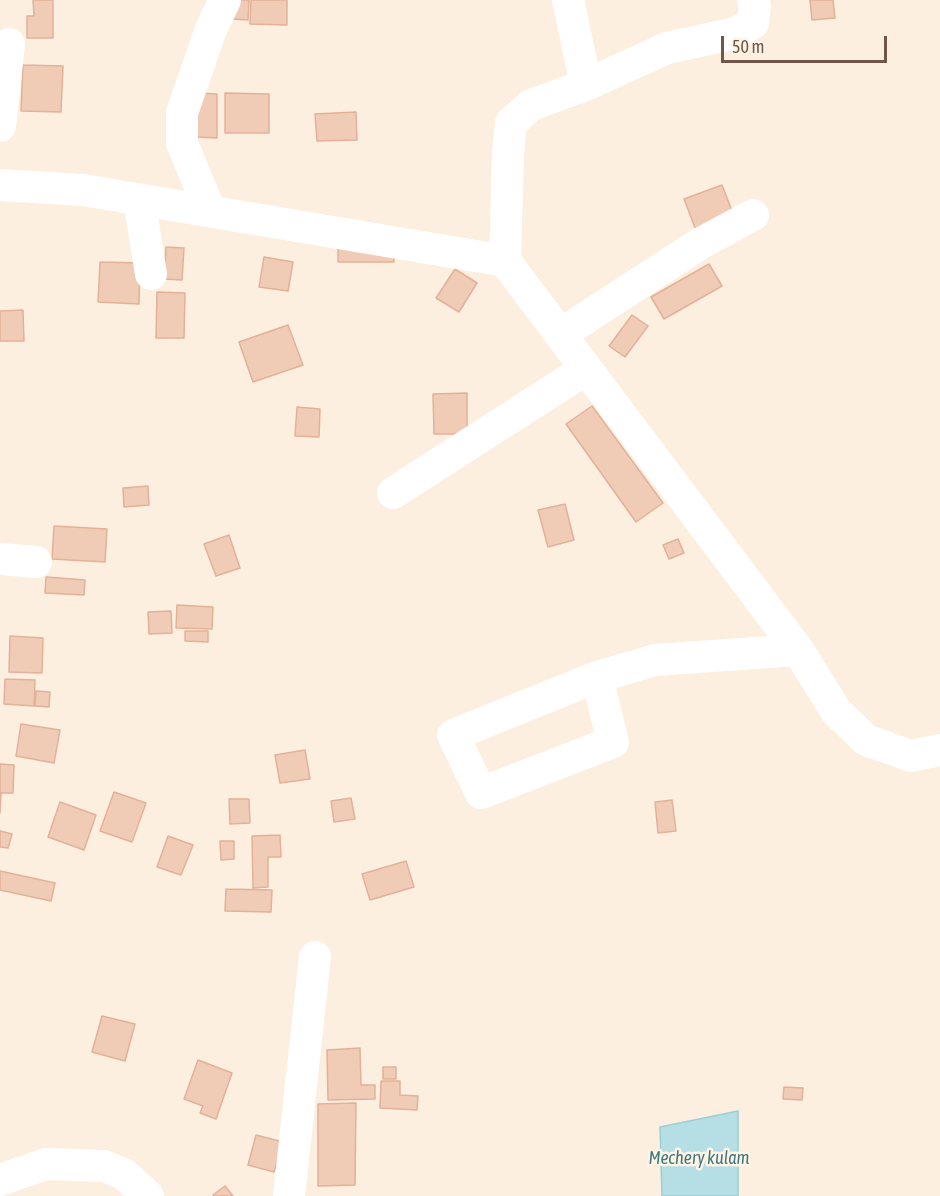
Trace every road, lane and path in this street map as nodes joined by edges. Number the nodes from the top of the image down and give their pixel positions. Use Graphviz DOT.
graph roads {
  1 [pos="225,0"];
  2 [pos="568,0"];
  3 [pos="753,0"];
  4 [pos="9,44"];
  5 [pos="586,85"];
  6 [pos="0,126"];
  7 [pos="0,185"];
  8 [pos="139,199"];
  9 [pos="210,211"];
  10 [pos="753,215"];
  11 [pos="505,261"];
  12 [pos="151,274"];
  13 [pos="561,334"];
  14 [pos="586,369"];
  15 [pos="393,494"];
  16 [pos="0,559"];
  17 [pos="36,562"];
  18 [pos="798,650"];
  19 [pos="597,677"];
  20 [pos="940,750"];
  21 [pos="315,957"];
  22 [pos="0,1180"];
  23 [pos="148,1196"];
  24 [pos="289,1196"];
  1 -- 9 [label="street"];
  2 -- 5 [label="street"];
  3 -- 5 [label="street"];
  4 -- 6 [label="street"];
  5 -- 11 [label="street"];
  7 -- 8 [label="street"];
  8 -- 9 [label="street"];
  8 -- 12 [label="street"];
  9 -- 11 [label="street"];
  10 -- 13 [label="street"];
  11 -- 13 [label="street"];
  13 -- 14 [label="street"];
  14 -- 15 [label="street"];
  14 -- 18 [label="street"];
  16 -- 17 [label="street"];
  18 -- 19 [label="street"];
  18 -- 20 [label="street"];
  19 -- 19 [label="street"];
  21 -- 24 [label="street"];
  22 -- 23 [label="street"];
}
